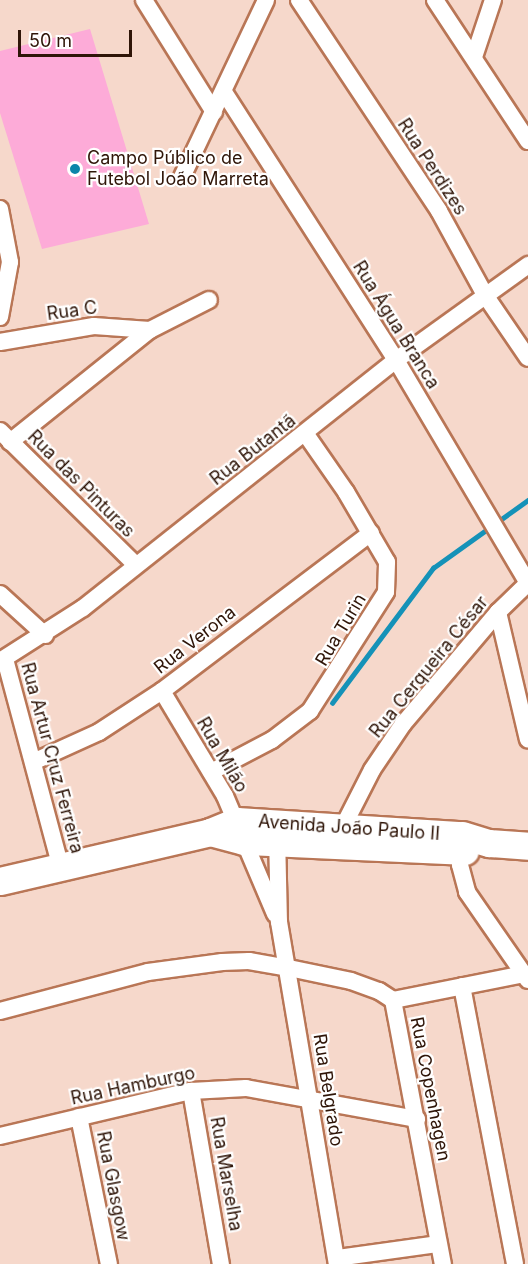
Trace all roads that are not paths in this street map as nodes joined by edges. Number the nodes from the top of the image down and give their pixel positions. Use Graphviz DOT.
graph roads {
  1 [pos="144,0"];
  2 [pos="266,0"];
  3 [pos="299,0"];
  4 [pos="435,0"];
  5 [pos="493,0"];
  6 [pos="474,57"];
  7 [pos="224,92"];
  8 [pos="214,112"];
  9 [pos="528,141"];
  10 [pos="182,177"];
  11 [pos="0,209"];
  12 [pos="528,265"];
  13 [pos="485,295"];
  14 [pos="209,300"];
  15 [pos="0,317"];
  16 [pos="150,330"];
  17 [pos="0,342"];
  18 [pos="528,358"];
  19 [pos="396,360"];
  20 [pos="305,433"];
  21 [pos="5,436"];
  22 [pos="371,533"];
  23 [pos="136,565"];
  24 [pos="528,583"];
  25 [pos="0,594"];
  26 [pos="498,612"];
  27 [pos="45,635"];
  28 [pos="3,660"];
  29 [pos="162,691"];
  30 [pos="528,740"];
  31 [pos="33,762"];
  32 [pos="211,772"];
  33 [pos="240,831"];
  34 [pos="278,833"];
  35 [pos="344,836"];
  36 [pos="461,844"];
  37 [pos="528,846"];
  38 [pos="61,867"];
  39 [pos="0,881"];
  40 [pos="279,922"];
  41 [pos="289,968"];
  42 [pos="526,977"];
  43 [pos="462,986"];
  44 [pos="393,1000"];
  45 [pos="0,1011"];
  46 [pos="191,1090"];
  47 [pos="308,1097"];
  48 [pos="79,1117"];
  49 [pos="417,1119"];
  50 [pos="0,1136"];
  51 [pos="438,1244"];
  52 [pos="337,1261"];
  53 [pos="108,1264"];
  54 [pos="220,1264"];
  55 [pos="443,1264"];
  56 [pos="515,1264"];
  1 -- 8 [label="street"];
  2 -- 7 [label="street"];
  3 -- 13 [label="street, Rua Perdizes"];
  4 -- 6 [label="street"];
  5 -- 6 [label="street"];
  6 -- 9 [label="street"];
  7 -- 8 [label="street"];
  7 -- 19 [label="street, Rua Água Branca"];
  8 -- 10 [label="street"];
  11 -- 15 [label="street"];
  12 -- 13 [label="street, Rua Butantã"];
  13 -- 18 [label="street, Rua Perdizes"];
  13 -- 19 [label="street, Rua Butantã"];
  14 -- 16 [label="street"];
  16 -- 17 [label="street, Rua C"];
  16 -- 21 [label="street"];
  19 -- 20 [label="street, Rua Butantã"];
  19 -- 24 [label="street, Rua Água Branca"];
  20 -- 22 [label="street, Rua Turin"];
  20 -- 23 [label="street, Rua Butantã"];
  21 -- 23 [label="street, Rua das Pinturas"];
  22 -- 29 [label="street, Rua Verona"];
  22 -- 32 [label="street, Rua Turin"];
  23 -- 27 [label="street, Rua Butantã"];
  24 -- 26 [label="street, Rua Cerqueira César"];
  25 -- 27 [label="street"];
  26 -- 30 [label="street"];
  26 -- 35 [label="street, Rua Cerqueira César"];
  27 -- 28 [label="street, Rua Butantã"];
  28 -- 31 [label="street, Rua Artur Cruz Ferreira"];
  29 -- 31 [label="street, Rua Verona"];
  29 -- 32 [label="street, Rua Milão"];
  31 -- 38 [label="street, Rua Artur Cruz Ferreira"];
  32 -- 33 [label="street, Rua Milão"];
  33 -- 34 [label="main road, Avenida João Paulo II"];
  33 -- 38 [label="main road, Avenida João Paulo II"];
  33 -- 40 [label="street, Rua Belgrado"];
  34 -- 35 [label="main road, Avenida João Paulo II"];
  34 -- 40 [label="street, Rua Belgrado"];
  35 -- 36 [label="main road, Avenida João Paulo II"];
  36 -- 37 [label="main road, Avenida João Paulo II"];
  36 -- 42 [label="street"];
  38 -- 39 [label="main road, Avenida João Paulo II"];
  40 -- 41 [label="street, Rua Belgrado"];
  41 -- 44 [label="street, Rua Copenhagen"];
  41 -- 45 [label="street, Rua Copenhagen"];
  41 -- 47 [label="street, Rua Belgrado"];
  42 -- 43 [label="street"];
  43 -- 44 [label="street"];
  43 -- 56 [label="street"];
  44 -- 49 [label="street, Rua Copenhagen"];
  46 -- 47 [label="street, Rua Hamburgo"];
  46 -- 48 [label="street, Rua Hamburgo"];
  46 -- 54 [label="street, Rua Marselha"];
  47 -- 49 [label="street, Rua Hamburgo"];
  47 -- 52 [label="street, Rua Belgrado"];
  48 -- 50 [label="street, Rua Hamburgo"];
  48 -- 53 [label="street, Rua Glasgow"];
  49 -- 51 [label="street, Rua Copenhagen"];
  51 -- 52 [label="street"];
  51 -- 55 [label="street, Rua Copenhagen"];
}
